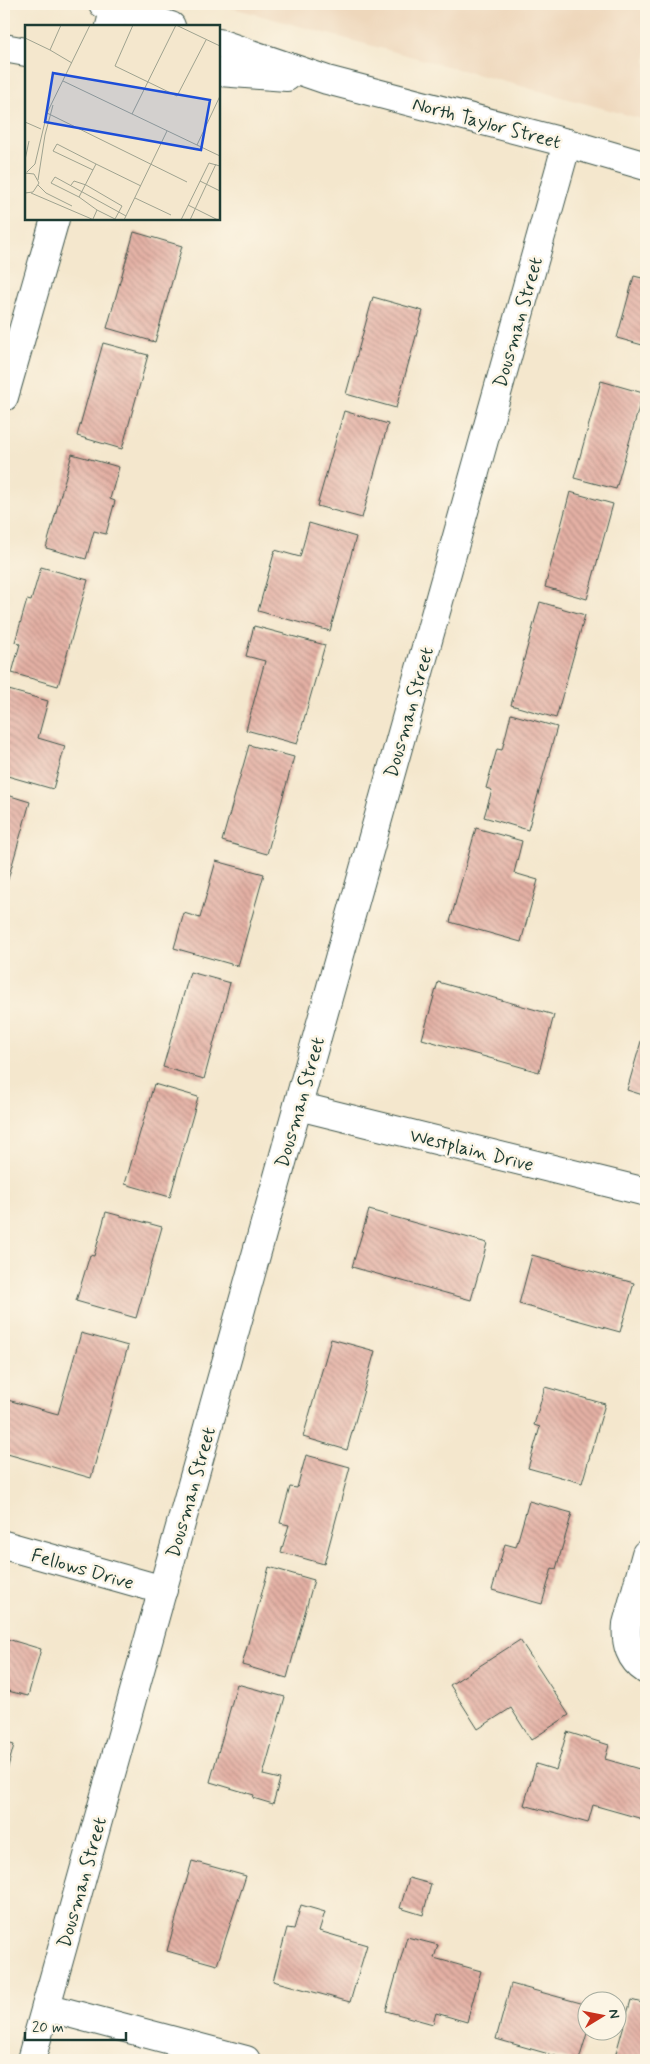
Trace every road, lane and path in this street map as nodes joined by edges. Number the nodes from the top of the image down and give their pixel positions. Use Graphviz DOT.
graph roads {
  1 [pos="109,12"];
  2 [pos="168,25"];
  3 [pos="220,43"];
  4 [pos="4,48"];
  5 [pos="25,52"];
  6 [pos="220,72"];
  7 [pos="327,80"];
  8 [pos="567,143"];
  9 [pos="646,166"];
  10 [pos="55,220"];
  11 [pos="4,397"];
  12 [pos="298,1106"];
  13 [pos="646,1192"];
  14 [pos="4,1545"];
  15 [pos="646,1554"];
  16 [pos="163,1590"];
  17 [pos="642,1668"];
  18 [pos="46,2007"];
  19 [pos="31,2060"];
  20 [pos="246,2060"];
  1 -- 2 [label="street"];
  3 -- 7 [label="street"];
  4 -- 5 [label="street"];
  6 -- 7 [label="street"];
  7 -- 8 [label="street, North Taylor Street"];
  8 -- 9 [label="street, North Taylor Street"];
  8 -- 12 [label="street, Dousman Street"];
  10 -- 11 [label="street"];
  12 -- 13 [label="street, Westplain Drive"];
  12 -- 16 [label="street, Dousman Street"];
  14 -- 16 [label="street, Fellows Drive"];
  15 -- 17 [label="street"];
  16 -- 18 [label="street, Dousman Street"];
  18 -- 19 [label="street, Dousman Street"];
  18 -- 20 [label="street"];
}
